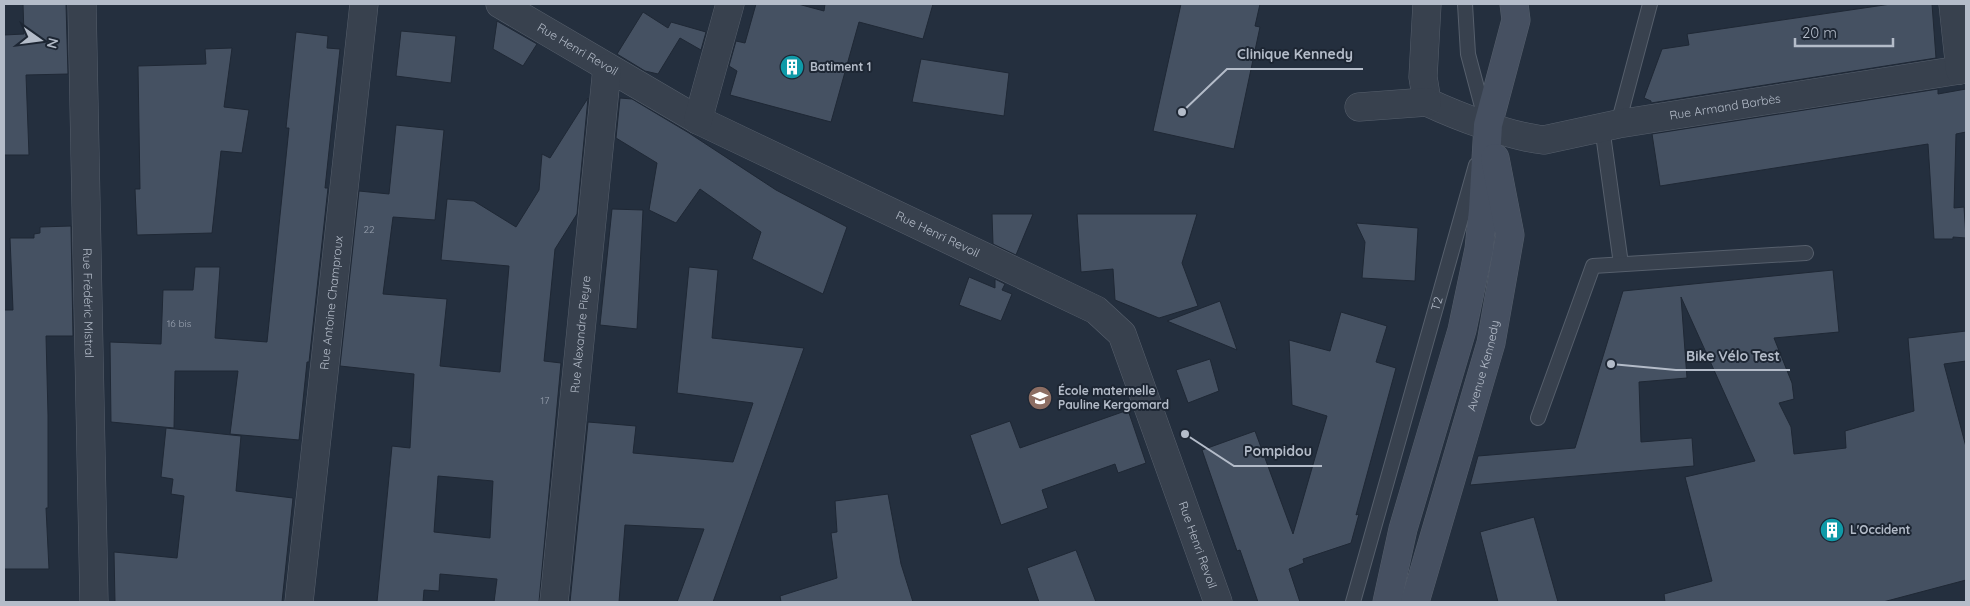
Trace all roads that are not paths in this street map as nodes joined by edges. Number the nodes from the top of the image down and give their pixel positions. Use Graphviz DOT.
graph roads {
  1 [pos="82,4"];
  2 [pos="364,4"];
  3 [pos="500,4"];
  4 [pos="730,4"];
  5 [pos="1427,4"];
  6 [pos="1465,4"];
  7 [pos="1514,4"];
  8 [pos="1650,4"];
  9 [pos="1954,4"];
  10 [pos="606,68"];
  11 [pos="1963,69"];
  12 [pos="1427,102"];
  13 [pos="1359,107"];
  14 [pos="698,120"];
  15 [pos="1488,125"];
  16 [pos="1610,125"];
  17 [pos="1806,253"];
  18 [pos="1621,264"];
  19 [pos="1538,418"];
  20 [pos="94,602"];
  21 [pos="299,602"];
  22 [pos="554,602"];
  23 [pos="1218,602"];
  24 [pos="1353,602"];
  25 [pos="1387,602"];
  26 [pos="1415,602"];
  1 -- 20 [label="street, Rue Frédéric Mistral"];
  2 -- 21 [label="street, Rue Antoine Champroux"];
  3 -- 10 [label="street, Rue Henri Revoil"];
  4 -- 14 [label="street"];
  5 -- 12 [label="street"];
  6 -- 15 [label="lane"];
  7 -- 15 [label="main road, Avenue Kennedy"];
  8 -- 16 [label="lane"];
  9 -- 11 [label="street"];
  10 -- 14 [label="street, Rue Henri Revoil"];
  10 -- 22 [label="street, Rue Alexandre Pieyre"];
  11 -- 16 [label="street, Rue Armand Barbès"];
  12 -- 13 [label="street"];
  12 -- 15 [label="street, Rue Armand Barbès"];
  14 -- 23 [label="street, Rue Henri Revoil"];
  15 -- 16 [label="street, Rue Armand Barbès"];
  15 -- 24 [label="lane, T2"];
  15 -- 25 [label="main road, Avenue Kennedy"];
  15 -- 26 [label="main road, Avenue Kennedy"];
  16 -- 18 [label="lane"];
  17 -- 18 [label="lane"];
  18 -- 19 [label="lane"];
}
